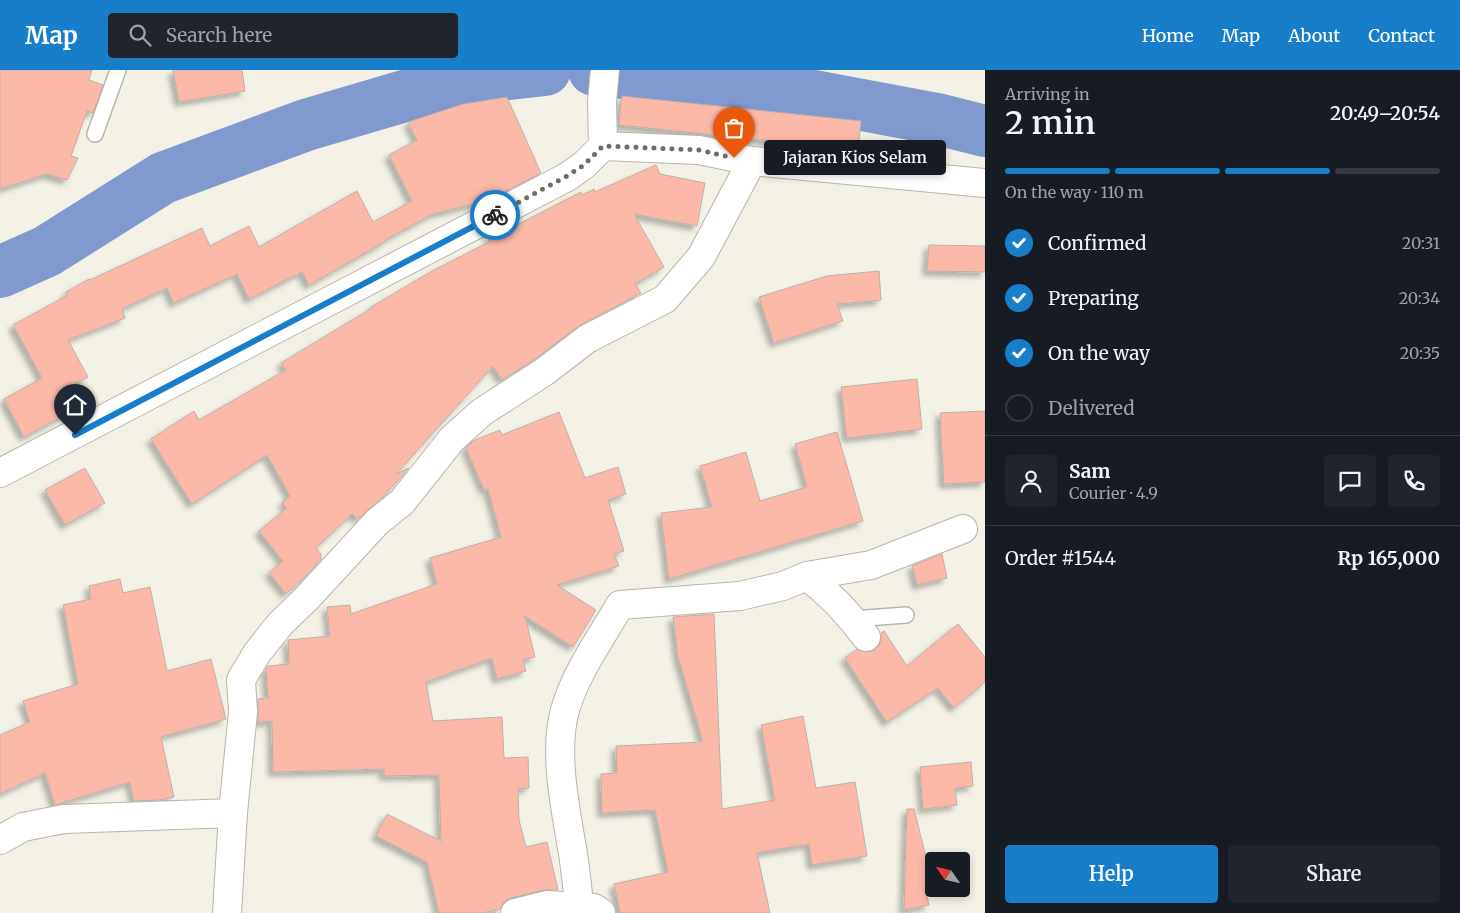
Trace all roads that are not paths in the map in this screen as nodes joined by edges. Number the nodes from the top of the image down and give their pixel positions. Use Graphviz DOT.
graph roads {
  1 [pos="118,70"];
  2 [pos="605,70"];
  3 [pos="95,134"];
  4 [pos="603,146"];
  5 [pos="752,161"];
  6 [pos="985,183"];
  7 [pos="7,462"];
  8 [pos="963,529"];
  9 [pos="807,576"];
  10 [pos="906,615"];
  11 [pos="860,628"];
  12 [pos="233,813"];
  13 [pos="0,840"];
  14 [pos="590,910"];
  15 [pos="227,913"];
  16 [pos="515,913"];
  1 -- 3 [label="lane"];
  2 -- 4 [label="main road"];
  4 -- 5 [label="main road"];
  4 -- 7 [label="main road"];
  5 -- 6 [label="main road"];
  5 -- 12 [label="main road"];
  8 -- 9 [label="main road"];
  9 -- 11 [label="main road"];
  9 -- 14 [label="main road"];
  10 -- 11 [label="lane"];
  12 -- 13 [label="main road"];
  12 -- 15 [label="main road"];
  14 -- 16 [label="main road"];
}
